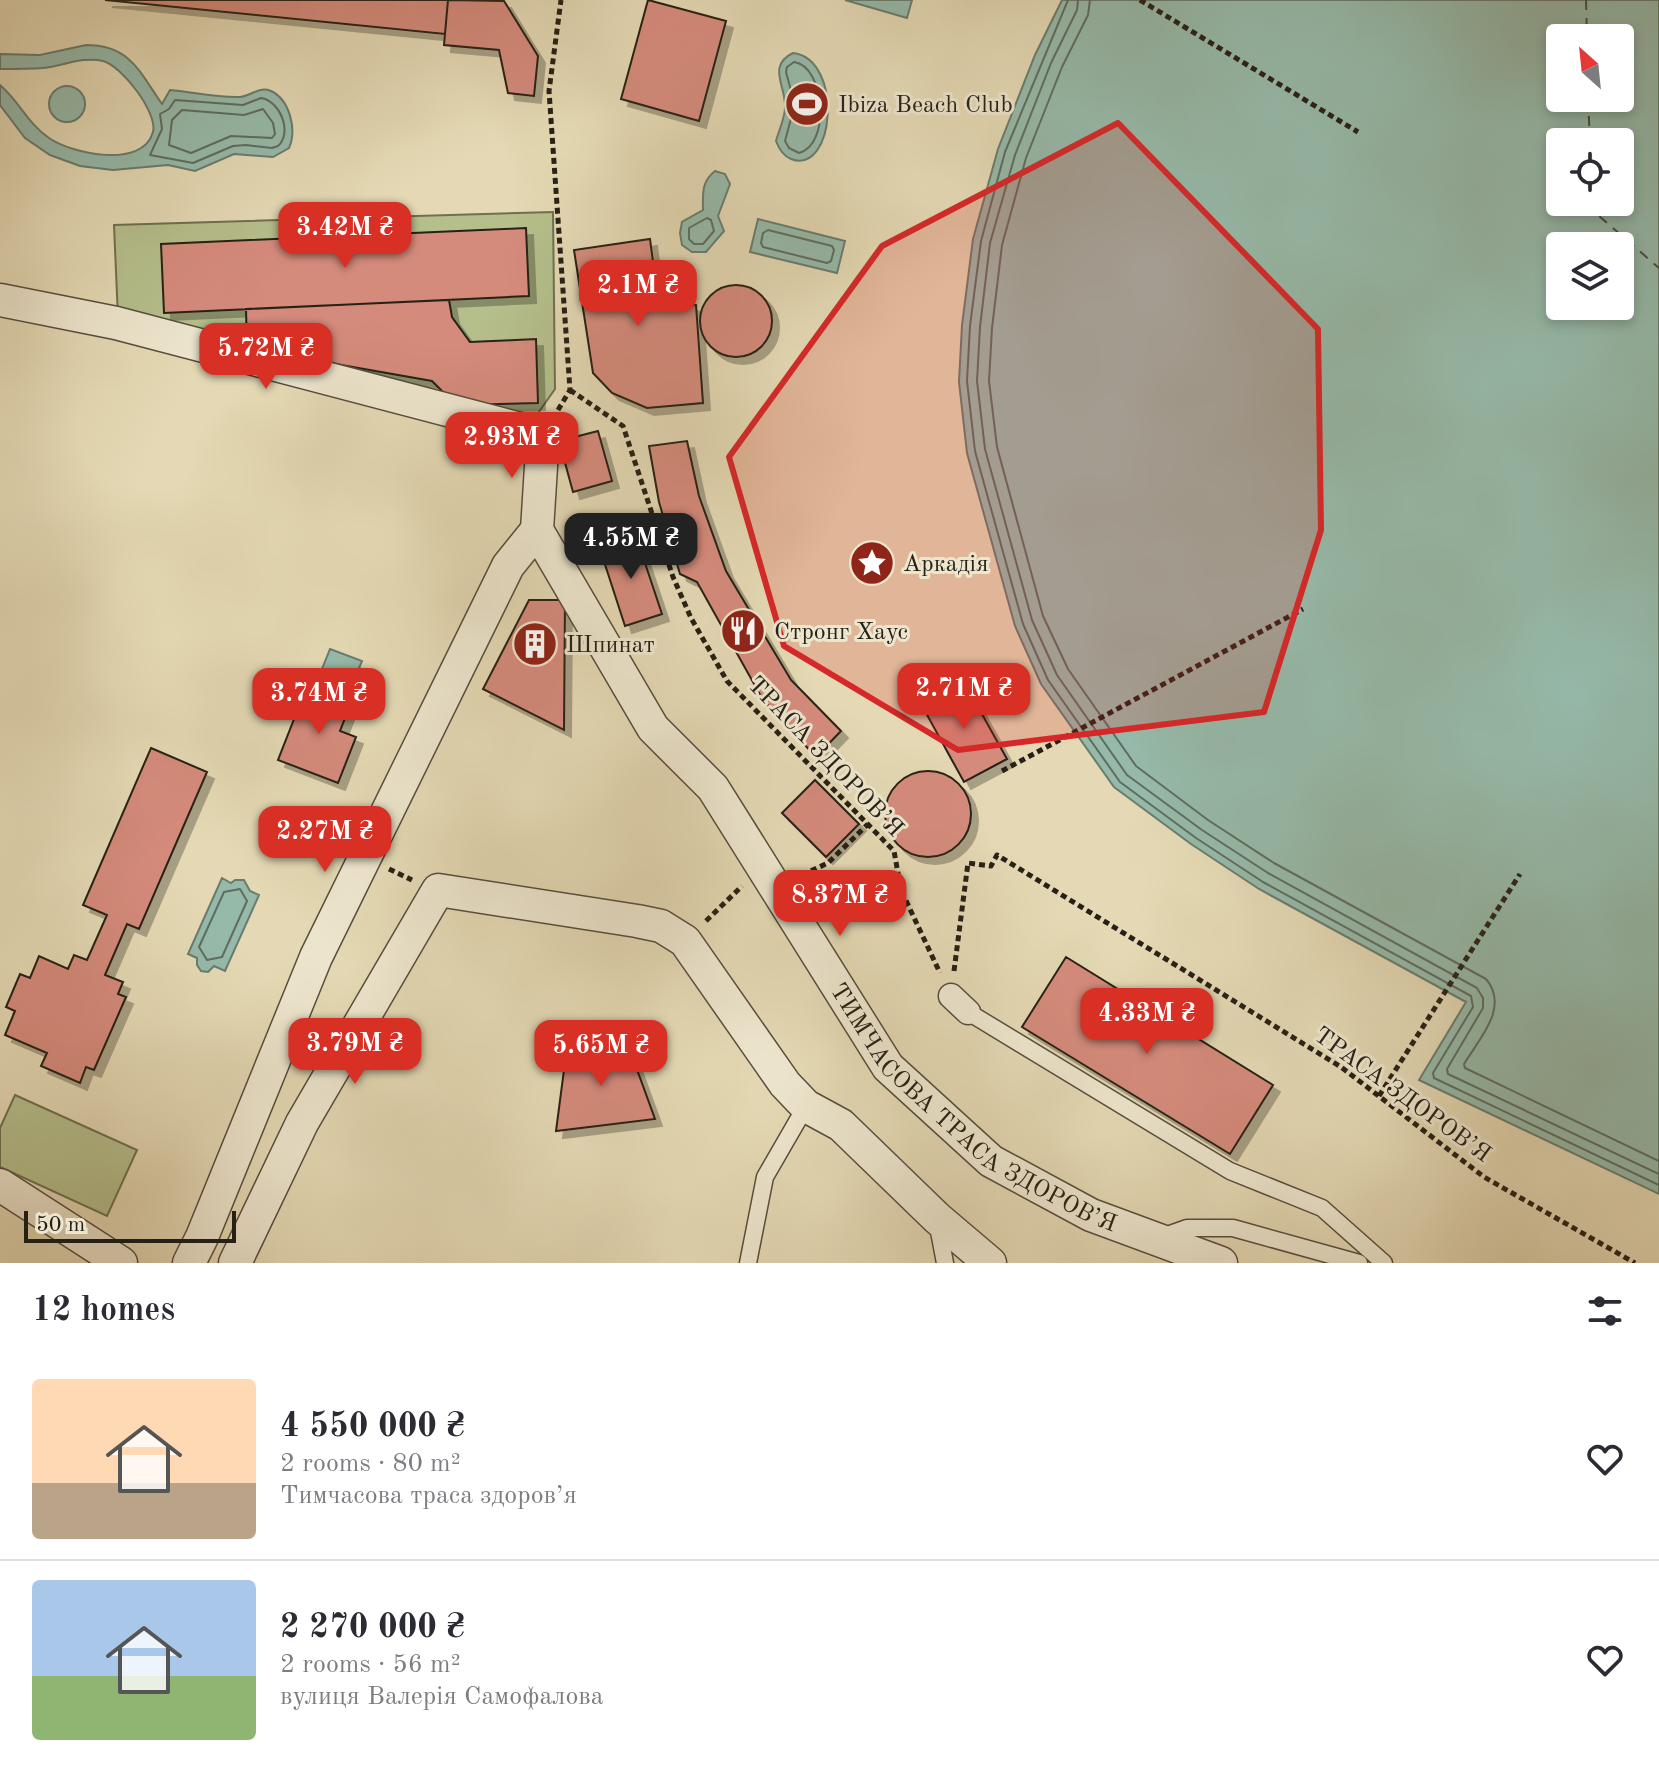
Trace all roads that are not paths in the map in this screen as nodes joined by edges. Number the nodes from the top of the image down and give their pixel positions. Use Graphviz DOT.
graph roads {
  1 [pos="0,300"];
  2 [pos="537,530"];
  3 [pos="960,1004"];
  4 [pos="806,1106"];
  5 [pos="0,1185"];
  6 [pos="937,1218"];
  7 [pos="1157,1239"];
  8 [pos="121,1263"];
  9 [pos="189,1263"];
  10 [pos="235,1263"];
  11 [pos="748,1263"];
  12 [pos="945,1263"];
  13 [pos="990,1263"];
  14 [pos="1221,1263"];
  15 [pos="1359,1263"];
  16 [pos="1384,1263"];
  1 -- 2 [label="street"];
  2 -- 7 [label="street, ТИМЧАСОВА ТРАСА ЗДОРОВ’Я"];
  2 -- 9 [label="street"];
  3 -- 16 [label="lane"];
  4 -- 6 [label="street"];
  4 -- 10 [label="street"];
  4 -- 11 [label="lane"];
  5 -- 8 [label="street"];
  6 -- 12 [label="lane"];
  6 -- 13 [label="street"];
  7 -- 14 [label="street, ТИМЧАСОВА ТРАСА ЗДОРОВ’Я"];
  7 -- 15 [label="lane"];
}
